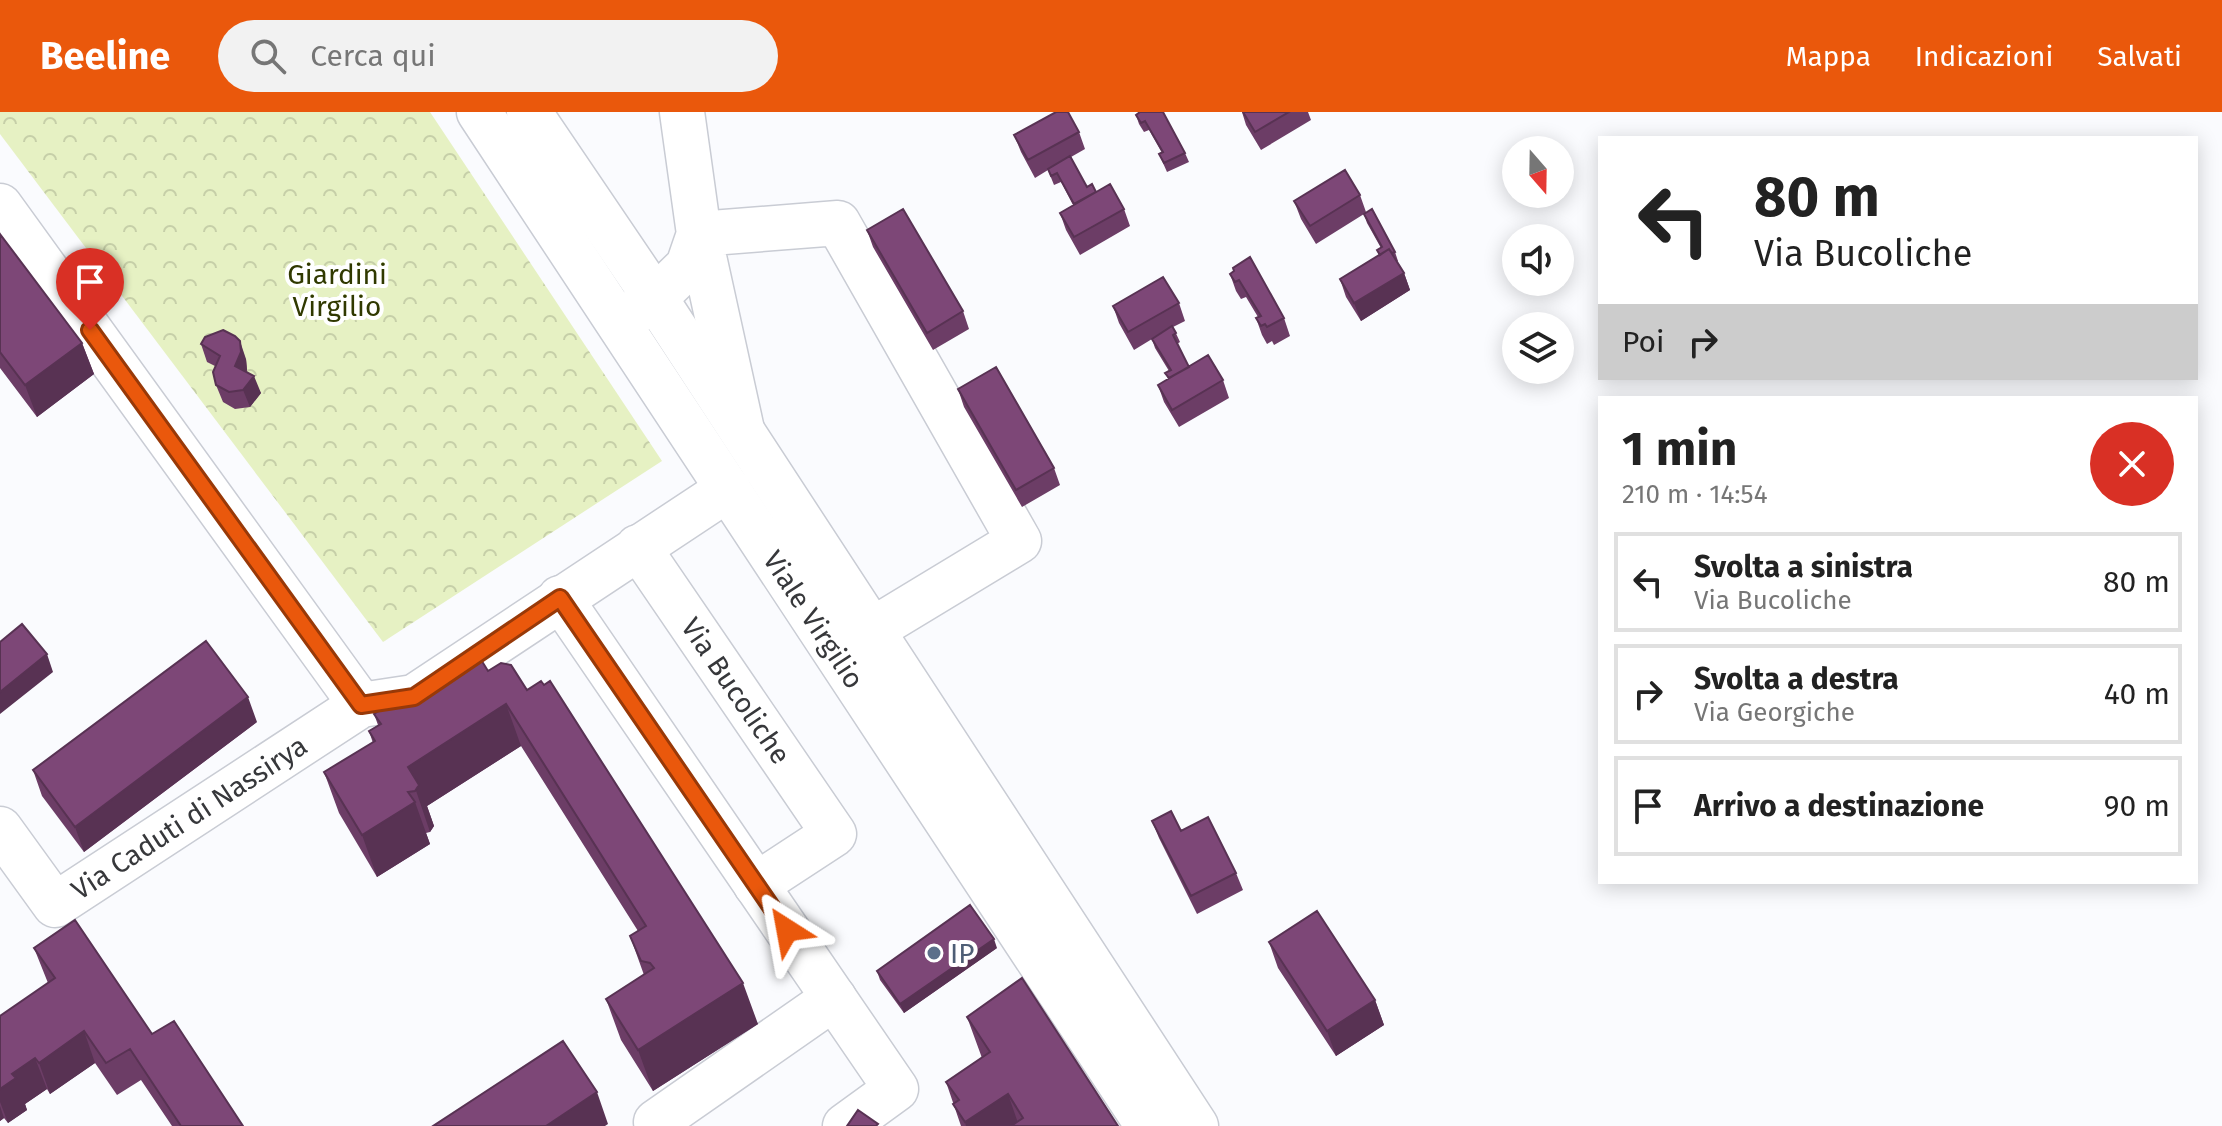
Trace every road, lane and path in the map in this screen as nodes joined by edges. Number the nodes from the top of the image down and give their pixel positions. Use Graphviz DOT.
graph roads {
  1 [pos="479,112"];
  2 [pos="529,112"];
  3 [pos="682,112"];
  4 [pos="0,206"];
  5 [pos="699,234"];
  6 [pos="655,298"];
  7 [pos="618,323"];
  8 [pos="743,433"];
  9 [pos="728,489"];
  10 [pos="638,547"];
  11 [pos="560,598"];
  12 [pos="872,630"];
  13 [pos="361,705"];
  14 [pos="0,829"];
  15 [pos="756,885"];
  16 [pos="834,998"];
  17 [pos="659,1126"];
  18 [pos="845,1126"];
  19 [pos="1148,1126"];
  20 [pos="1196,1126"];
  1 -- 7 [label="street, Viale Virgilio"];
  2 -- 6 [label="street, Viale Virgilio"];
  3 -- 5 [label="street"];
  4 -- 13 [label="street"];
  5 -- 6 [label="street"];
  5 -- 8 [label="street"];
  5 -- 12 [label="street"];
  6 -- 7 [label="street"];
  6 -- 8 [label="street, Viale Virgilio"];
  7 -- 9 [label="street, Viale Virgilio"];
  8 -- 12 [label="street, Viale Virgilio"];
  9 -- 10 [label="street"];
  9 -- 19 [label="street, Viale Virgilio"];
  10 -- 11 [label="street"];
  10 -- 15 [label="street, Via Bucoliche"];
  11 -- 13 [label="street"];
  11 -- 15 [label="street"];
  12 -- 20 [label="street, Viale Virgilio"];
  13 -- 14 [label="street, Via Caduti di Nassirya"];
  15 -- 16 [label="street"];
  16 -- 17 [label="street"];
  16 -- 18 [label="street"];
}
